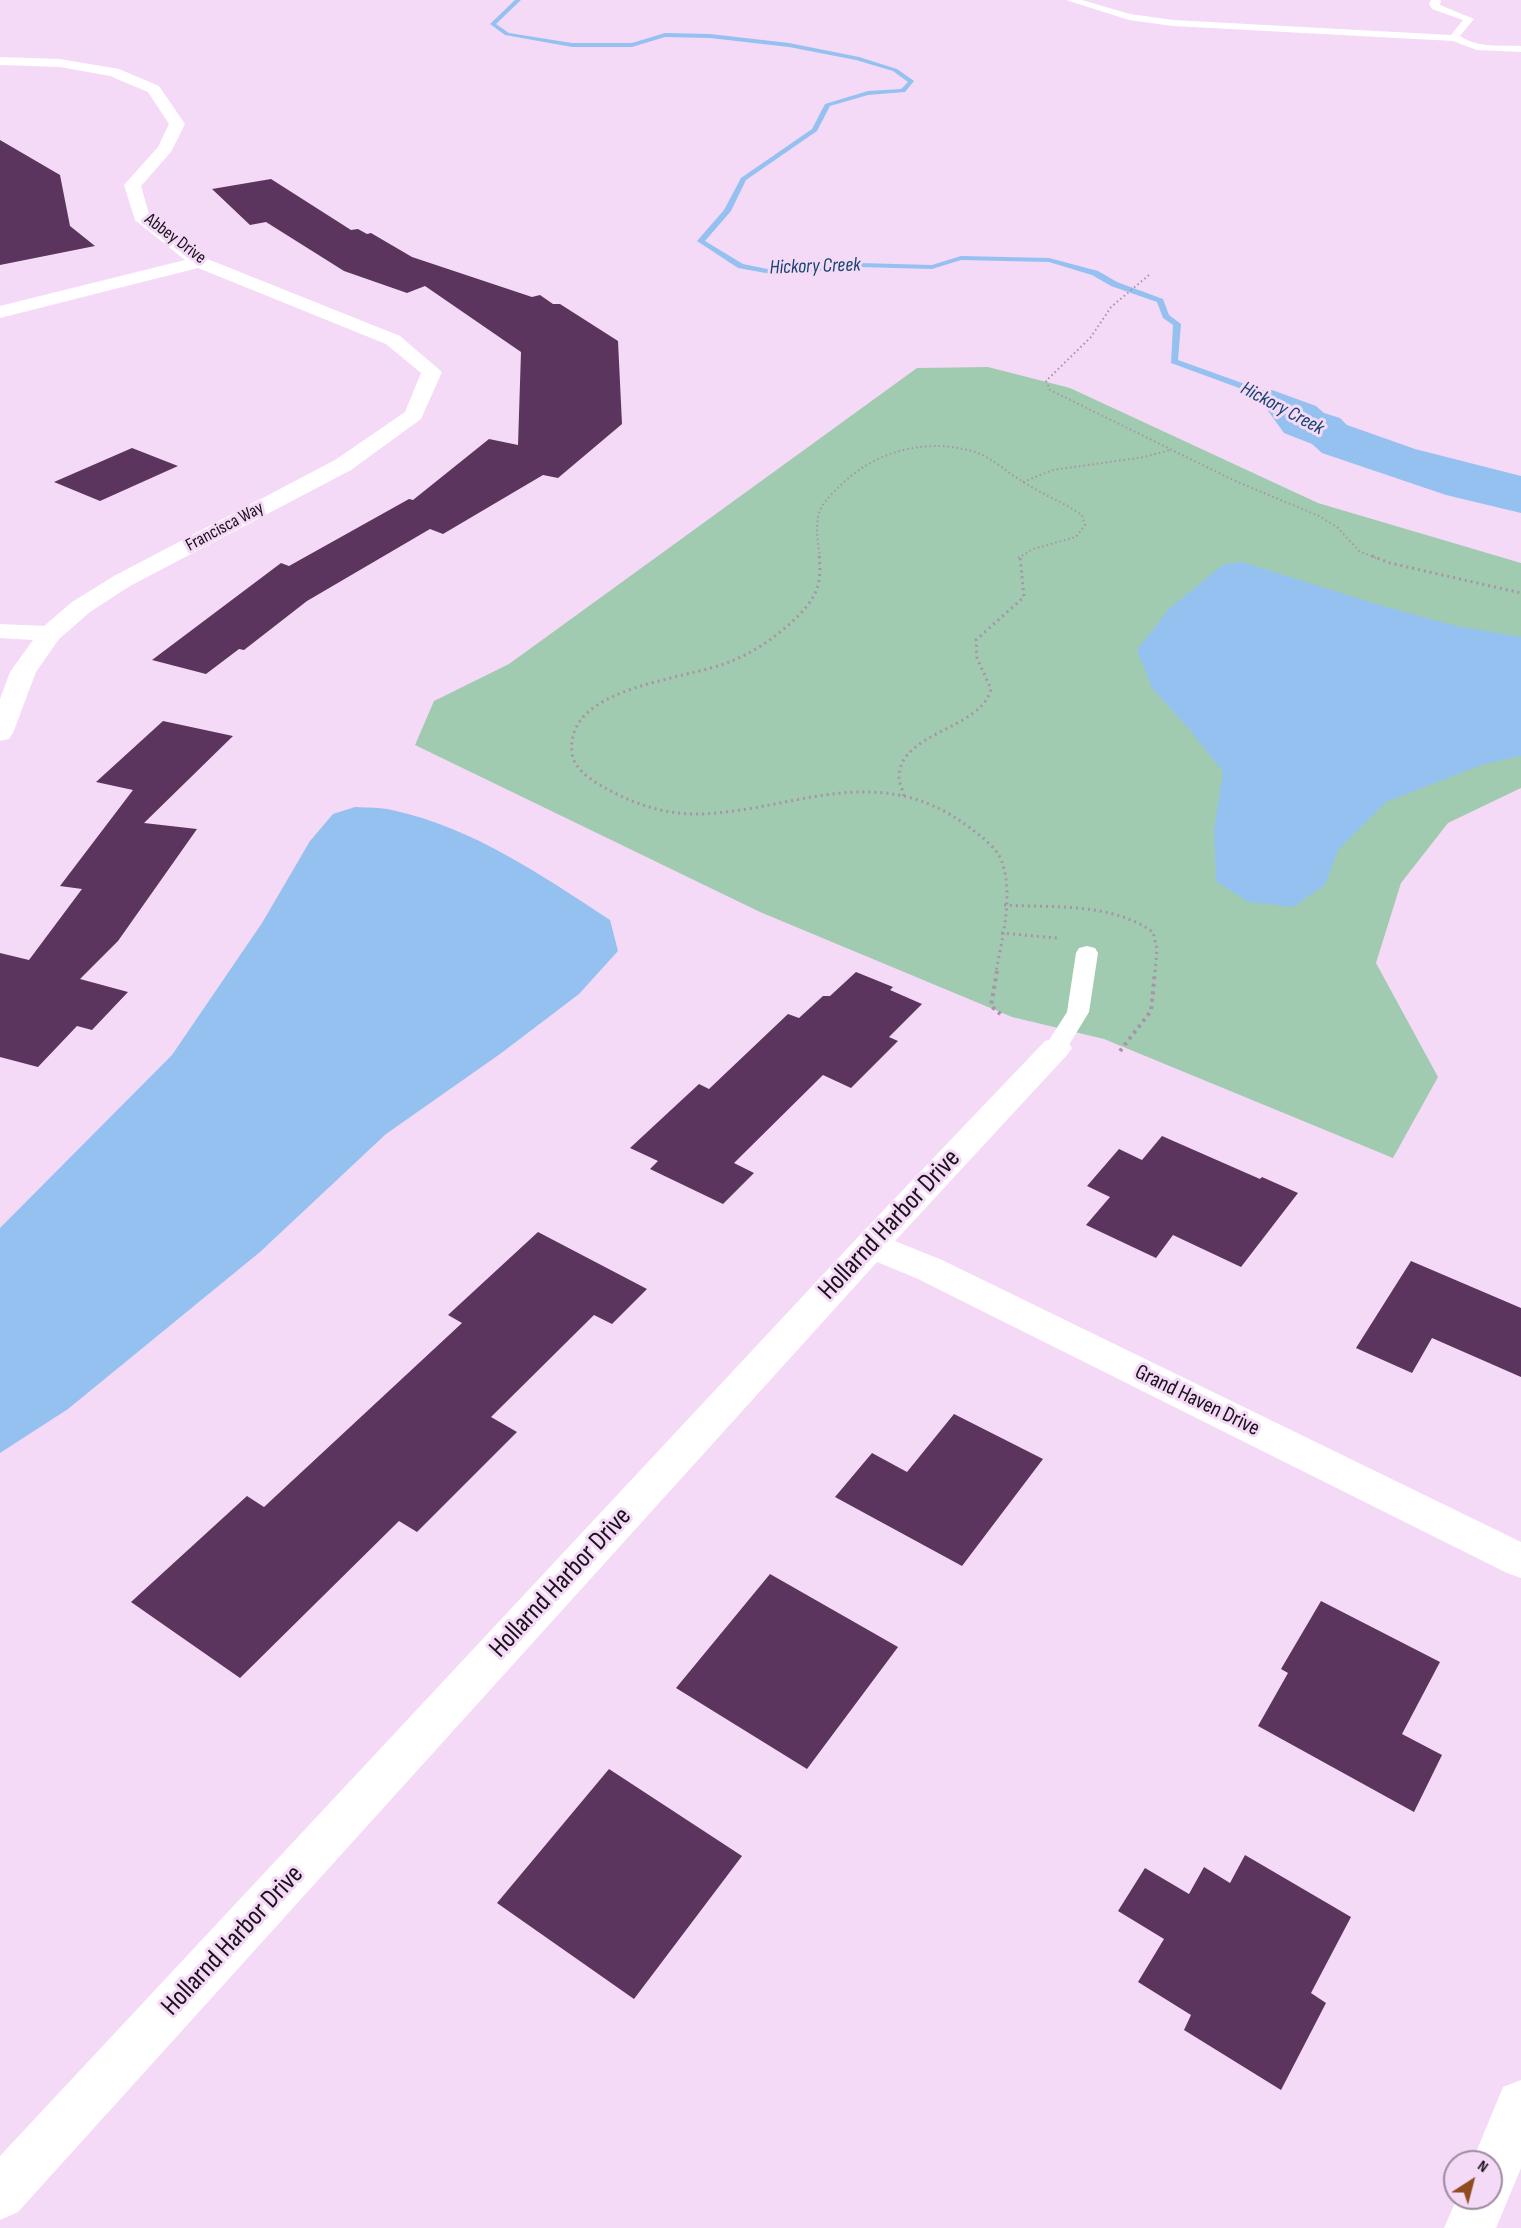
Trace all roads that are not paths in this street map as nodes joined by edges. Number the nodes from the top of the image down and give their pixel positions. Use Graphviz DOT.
graph roads {
  1 [pos="1071,0"];
  2 [pos="1436,0"];
  3 [pos="1456,38"];
  4 [pos="1521,48"];
  5 [pos="0,61"];
  6 [pos="200,262"];
  7 [pos="0,312"];
  8 [pos="393,340"];
  9 [pos="0,631"];
  10 [pos="50,634"];
  11 [pos="0,733"];
  12 [pos="1087,953"];
  13 [pos="1056,1048"];
  14 [pos="871,1245"];
  15 [pos="1521,1561"];
  16 [pos="1521,2105"];
  17 [pos="1503,2150"];
  18 [pos="0,2194"];
  19 [pos="1478,2210"];
  20 [pos="1470,2228"];
  1 -- 3 [label="lane"];
  2 -- 3 [label="lane"];
  3 -- 4 [label="lane"];
  5 -- 6 [label="street, Abbey Drive"];
  6 -- 7 [label="street"];
  6 -- 8 [label="street, Abbey Drive"];
  8 -- 10 [label="street, Francisca Way"];
  9 -- 10 [label="street"];
  10 -- 11 [label="street, Francisca Way"];
  12 -- 13 [label="lane, Hollarnd Harbor Drive"];
  13 -- 14 [label="street, Hollarnd Harbor Drive"];
  14 -- 15 [label="street, Grand Haven Drive"];
  14 -- 18 [label="street, Hollarnd Harbor Drive"];
  16 -- 17 [label="street"];
  19 -- 20 [label="street"];
}
